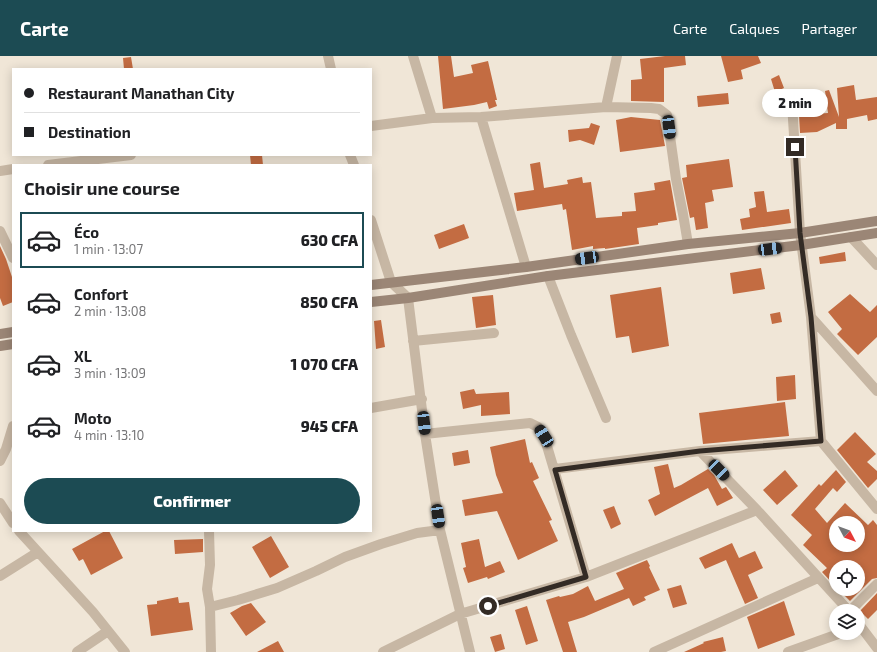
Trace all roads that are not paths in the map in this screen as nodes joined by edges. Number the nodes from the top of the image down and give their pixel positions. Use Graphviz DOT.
graph roads {
  1 [pos="328,56"];
  2 [pos="413,56"];
  3 [pos="617,56"];
  4 [pos="331,68"];
  5 [pos="792,103"];
  6 [pos="606,107"];
  7 [pos="481,117"];
  8 [pos="432,118"];
  9 [pos="372,126"];
  10 [pos="123,156"];
  11 [pos="56,164"];
  12 [pos="12,169"];
  13 [pos="0,171"];
  14 [pos="877,221"];
  15 [pos="372,223"];
  16 [pos="0,231"];
  17 [pos="800,233"];
  18 [pos="877,233"];
  19 [pos="851,237"];
  20 [pos="688,244"];
  21 [pos="801,245"];
  22 [pos="12,256"];
  23 [pos="877,265"];
  24 [pos="526,267"];
  25 [pos="548,276"];
  26 [pos="391,282"];
  27 [pos="372,285"];
  28 [pos="408,298"];
  29 [pos="372,302"];
  30 [pos="811,317"];
  31 [pos="12,332"];
  32 [pos="494,333"];
  33 [pos="0,334"];
  34 [pos="414,341"];
  35 [pos="12,344"];
  36 [pos="0,346"];
  37 [pos="877,391"];
  38 [pos="422,399"];
  39 [pos="372,408"];
  40 [pos="606,418"];
  41 [pos="12,429"];
  42 [pos="425,434"];
  43 [pos="821,441"];
  44 [pos="700,451"];
  45 [pos="0,461"];
  46 [pos="555,470"];
  47 [pos="0,502"];
  48 [pos="877,509"];
  49 [pos="757,510"];
  50 [pos="12,521"];
  51 [pos="440,530"];
  52 [pos="20,532"];
  53 [pos="209,532"];
  54 [pos="38,552"];
  55 [pos="0,576"];
  56 [pos="586,577"];
  57 [pos="818,578"];
  58 [pos="877,584"];
  59 [pos="842,604"];
  60 [pos="856,604"];
  61 [pos="210,607"];
  62 [pos="460,614"];
  63 [pos="108,631"];
  64 [pos="865,633"];
  65 [pos="829,637"];
  66 [pos="877,648"];
  67 [pos="77,652"];
  68 [pos="125,652"];
  69 [pos="211,652"];
  70 [pos="383,652"];
  71 [pos="470,652"];
  72 [pos="654,652"];
  73 [pos="788,652"];
  1 -- 4 [label="street"];
  2 -- 8 [label="street"];
  3 -- 6 [label="street"];
  5 -- 17 [label="street"];
  6 -- 7 [label="street"];
  6 -- 20 [label="street"];
  7 -- 8 [label="street"];
  7 -- 24 [label="street"];
  8 -- 9 [label="street"];
  10 -- 11 [label="street"];
  12 -- 13 [label="street"];
  14 -- 17 [label="main road"];
  15 -- 26 [label="street"];
  16 -- 22 [label="street"];
  17 -- 20 [label="main road"];
  17 -- 21 [label="street"];
  18 -- 19 [label="main road"];
  19 -- 21 [label="main road"];
  19 -- 23 [label="street"];
  20 -- 24 [label="main road"];
  21 -- 25 [label="main road"];
  21 -- 30 [label="street"];
  24 -- 26 [label="main road"];
  25 -- 28 [label="main road"];
  25 -- 40 [label="street"];
  26 -- 27 [label="main road"];
  26 -- 28 [label="street"];
  28 -- 29 [label="main road"];
  28 -- 34 [label="street"];
  30 -- 37 [label="street"];
  30 -- 43 [label="street"];
  31 -- 33 [label="main road"];
  32 -- 34 [label="street"];
  34 -- 38 [label="street"];
  35 -- 36 [label="main road"];
  38 -- 39 [label="street"];
  38 -- 42 [label="street"];
  41 -- 45 [label="street"];
  42 -- 46 [label="street"];
  42 -- 51 [label="street"];
  43 -- 44 [label="street"];
  43 -- 48 [label="street"];
  44 -- 46 [label="street"];
  44 -- 49 [label="street"];
  46 -- 56 [label="street"];
  47 -- 50 [label="street"];
  49 -- 56 [label="street"];
  49 -- 57 [label="street"];
  51 -- 61 [label="street"];
  51 -- 62 [label="street"];
  52 -- 54 [label="street"];
  53 -- 61 [label="street"];
  54 -- 55 [label="street"];
  54 -- 63 [label="street"];
  56 -- 62 [label="street"];
  57 -- 59 [label="street"];
  57 -- 72 [label="street"];
  58 -- 60 [label="street"];
  61 -- 69 [label="street"];
  62 -- 70 [label="street"];
  62 -- 71 [label="street"];
  63 -- 67 [label="street"];
  63 -- 68 [label="street"];
  64 -- 66 [label="street"];
  65 -- 73 [label="street"];
}
